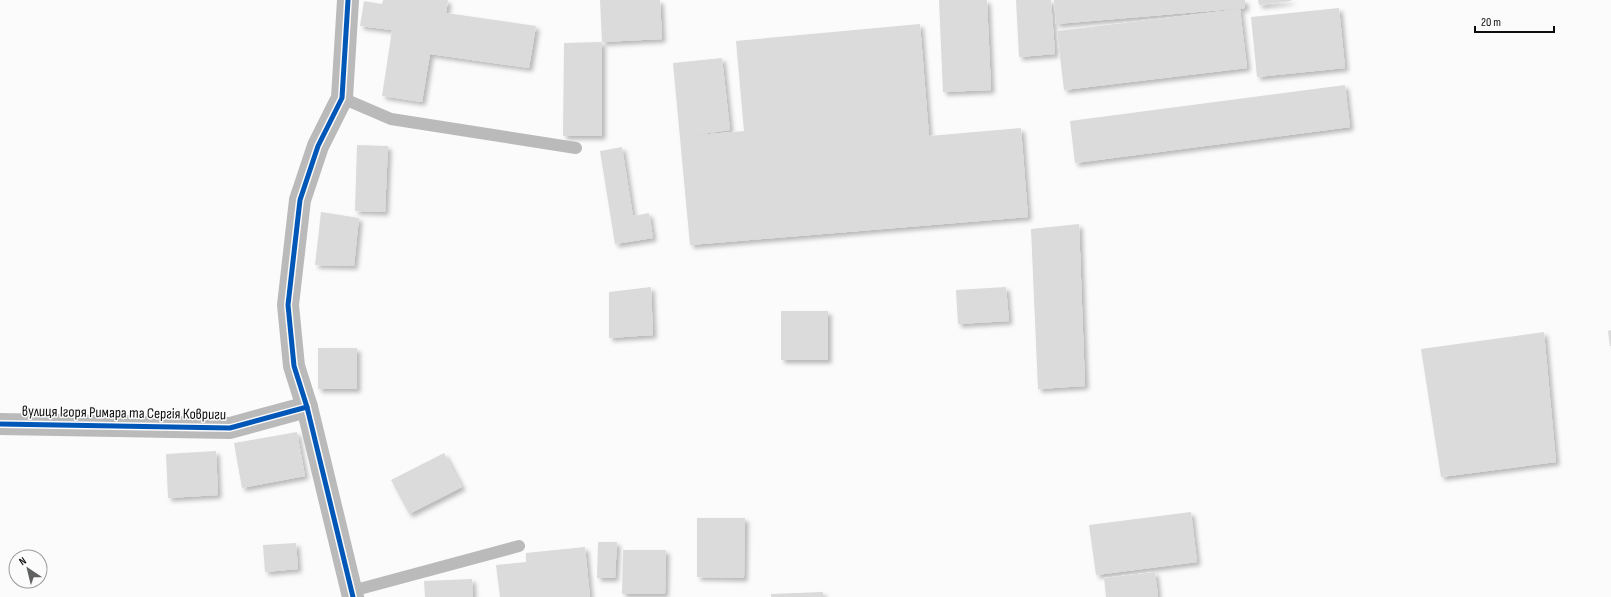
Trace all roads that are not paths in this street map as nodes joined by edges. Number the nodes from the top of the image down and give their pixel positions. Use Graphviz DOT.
graph roads {
  1 [pos="348,0"];
  2 [pos="342,98"];
  3 [pos="576,148"];
  4 [pos="306,407"];
  5 [pos="0,424"];
  6 [pos="519,546"];
  7 [pos="352,594"];
  1 -- 2 [label="street"];
  2 -- 3 [label="lane"];
  2 -- 4 [label="street"];
  4 -- 5 [label="street, вулиця Ігоря Римара та Сергія Ковриги"];
  4 -- 7 [label="street"];
  6 -- 7 [label="lane"];
}
